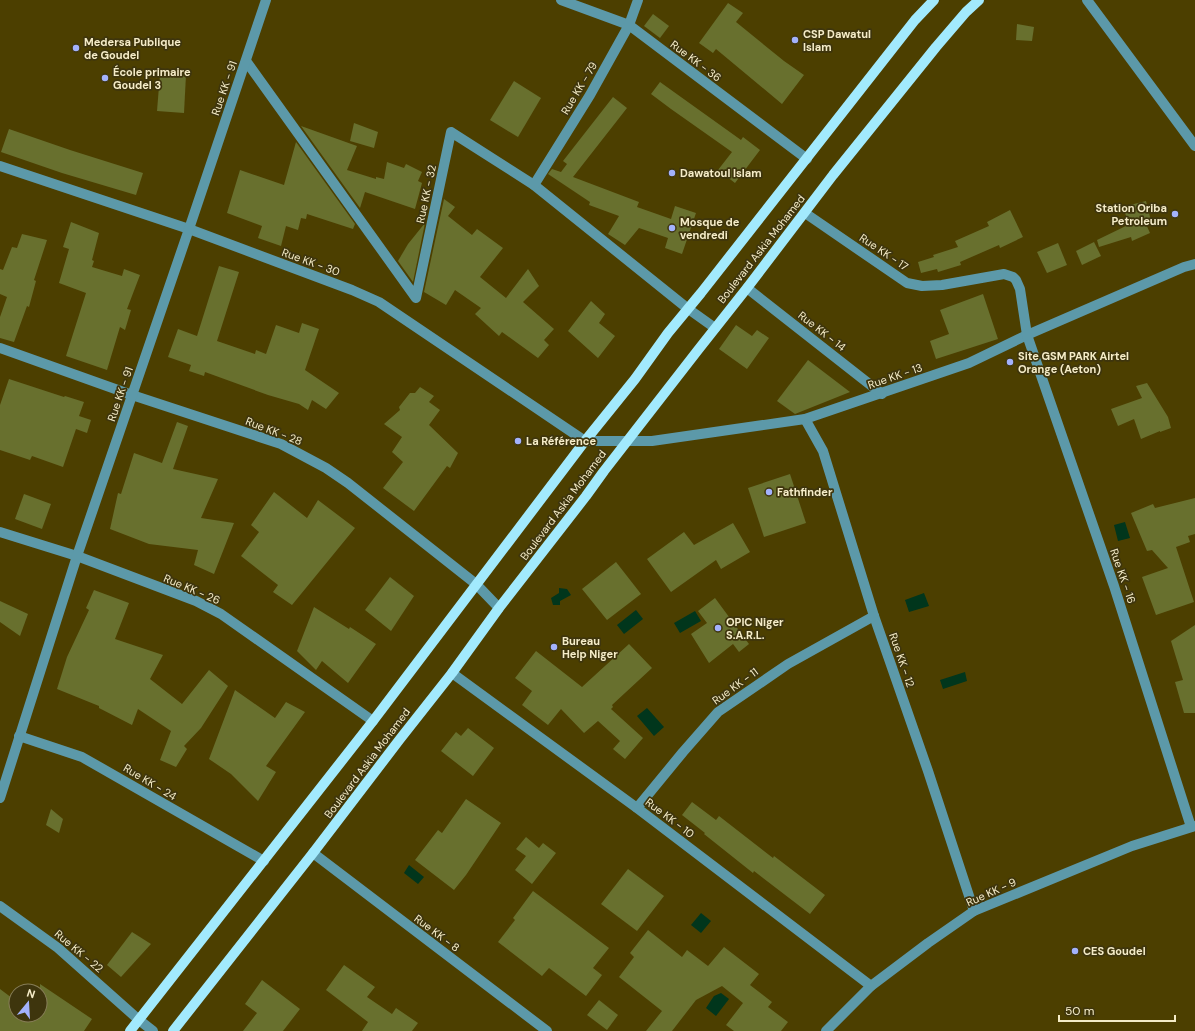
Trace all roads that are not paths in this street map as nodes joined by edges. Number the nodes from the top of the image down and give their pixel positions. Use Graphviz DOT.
graph roads {
  1 [pos="266,0"];
  2 [pos="561,0"];
  3 [pos="638,0"];
  4 [pos="934,0"];
  5 [pos="979,0"];
  6 [pos="1087,0"];
  7 [pos="629,25"];
  8 [pos="246,60"];
  9 [pos="1195,146"];
  10 [pos="807,159"];
  11 [pos="0,166"];
  12 [pos="534,185"];
  13 [pos="805,213"];
  14 [pos="189,230"];
  15 [pos="1195,264"];
  16 [pos="748,288"];
  17 [pos="1020,289"];
  18 [pos="687,308"];
  19 [pos="715,328"];
  20 [pos="1027,335"];
  21 [pos="0,348"];
  22 [pos="882,394"];
  23 [pos="132,395"];
  24 [pos="805,420"];
  25 [pos="584,441"];
  26 [pos="627,442"];
  27 [pos="0,532"];
  28 [pos="77,556"];
  29 [pos="476,584"];
  30 [pos="499,608"];
  31 [pos="874,616"];
  32 [pos="452,673"];
  33 [pos="373,721"];
  34 [pos="19,736"];
  35 [pos="0,798"];
  36 [pos="637,808"];
  37 [pos="1193,826"];
  38 [pos="313,853"];
  39 [pos="264,861"];
  40 [pos="0,906"];
  41 [pos="974,910"];
  42 [pos="872,986"];
  43 [pos="139,1020"];
  44 [pos="130,1031"];
  45 [pos="153,1031"];
  46 [pos="172,1031"];
  47 [pos="548,1031"];
  48 [pos="826,1031"];
  1 -- 8 [label="street, Rue KK - 91"];
  2 -- 7 [label="street, Rue KK - 36"];
  3 -- 7 [label="street, Rue KK - 79"];
  4 -- 10 [label="main road, Boulevard Askia Mohamed"];
  5 -- 13 [label="main road, Boulevard Askia Mohamed"];
  6 -- 9 [label="street"];
  7 -- 10 [label="street, Rue KK - 36"];
  7 -- 12 [label="street, Rue KK - 79"];
  8 -- 12 [label="street, Rue KK - 32"];
  8 -- 14 [label="street, Rue KK - 91"];
  10 -- 18 [label="main road, Boulevard Askia Mohamed"];
  11 -- 14 [label="street, Rue KK - 30"];
  12 -- 18 [label="street, Rue KK - 32"];
  13 -- 16 [label="main road, Boulevard Askia Mohamed"];
  13 -- 17 [label="street, Rue KK - 17"];
  14 -- 23 [label="street, Rue KK - 91"];
  14 -- 25 [label="street, Rue KK - 30"];
  15 -- 20 [label="street, Rue KK - 13"];
  16 -- 19 [label="main road, Boulevard Askia Mohamed"];
  16 -- 22 [label="street, Rue KK - 14"];
  17 -- 20 [label="street, Rue KK - 16"];
  18 -- 19 [label="street, Rue KK - 32"];
  18 -- 25 [label="main road, Boulevard Askia Mohamed"];
  19 -- 26 [label="main road, Boulevard Askia Mohamed"];
  20 -- 22 [label="street, Rue KK - 13"];
  20 -- 37 [label="street, Rue KK - 16"];
  21 -- 23 [label="street, Rue KK - 28"];
  22 -- 24 [label="street, Rue KK - 13"];
  23 -- 28 [label="street, Rue KK - 91"];
  23 -- 29 [label="street, Rue KK - 28"];
  24 -- 26 [label="street, Rue KK - 13"];
  24 -- 31 [label="street, Rue KK - 12"];
  25 -- 26 [label="street, Rue KK - 13"];
  25 -- 29 [label="main road, Boulevard Askia Mohamed"];
  26 -- 30 [label="main road, Boulevard Askia Mohamed"];
  27 -- 28 [label="street, Rue KK - 26"];
  28 -- 33 [label="street, Rue KK - 26"];
  28 -- 34 [label="street, Rue KK - 91"];
  29 -- 30 [label="street, Rue KK - 28"];
  29 -- 33 [label="main road, Boulevard Askia Mohamed"];
  30 -- 32 [label="main road, Boulevard Askia Mohamed"];
  31 -- 36 [label="street, Rue KK - 11"];
  31 -- 41 [label="street, Rue KK - 12"];
  32 -- 36 [label="street, Rue KK - 10"];
  32 -- 38 [label="main road, Boulevard Askia Mohamed"];
  33 -- 39 [label="main road, Boulevard Askia Mohamed"];
  34 -- 35 [label="street, Rue KK - 91"];
  34 -- 39 [label="street, Rue KK - 24"];
  36 -- 42 [label="street, Rue KK - 10"];
  37 -- 41 [label="street, Rue KK - 9"];
  38 -- 46 [label="main road, Boulevard Askia Mohamed"];
  38 -- 47 [label="street, Rue KK - 8"];
  39 -- 43 [label="main road, Boulevard Askia Mohamed"];
  40 -- 43 [label="street, Rue KK - 22"];
  41 -- 42 [label="street, Rue KK - 9"];
  42 -- 48 [label="street, Rue KK - 9"];
  43 -- 44 [label="main road, Boulevard Askia Mohamed"];
  43 -- 45 [label="street, Rue KK - 22"];
}
